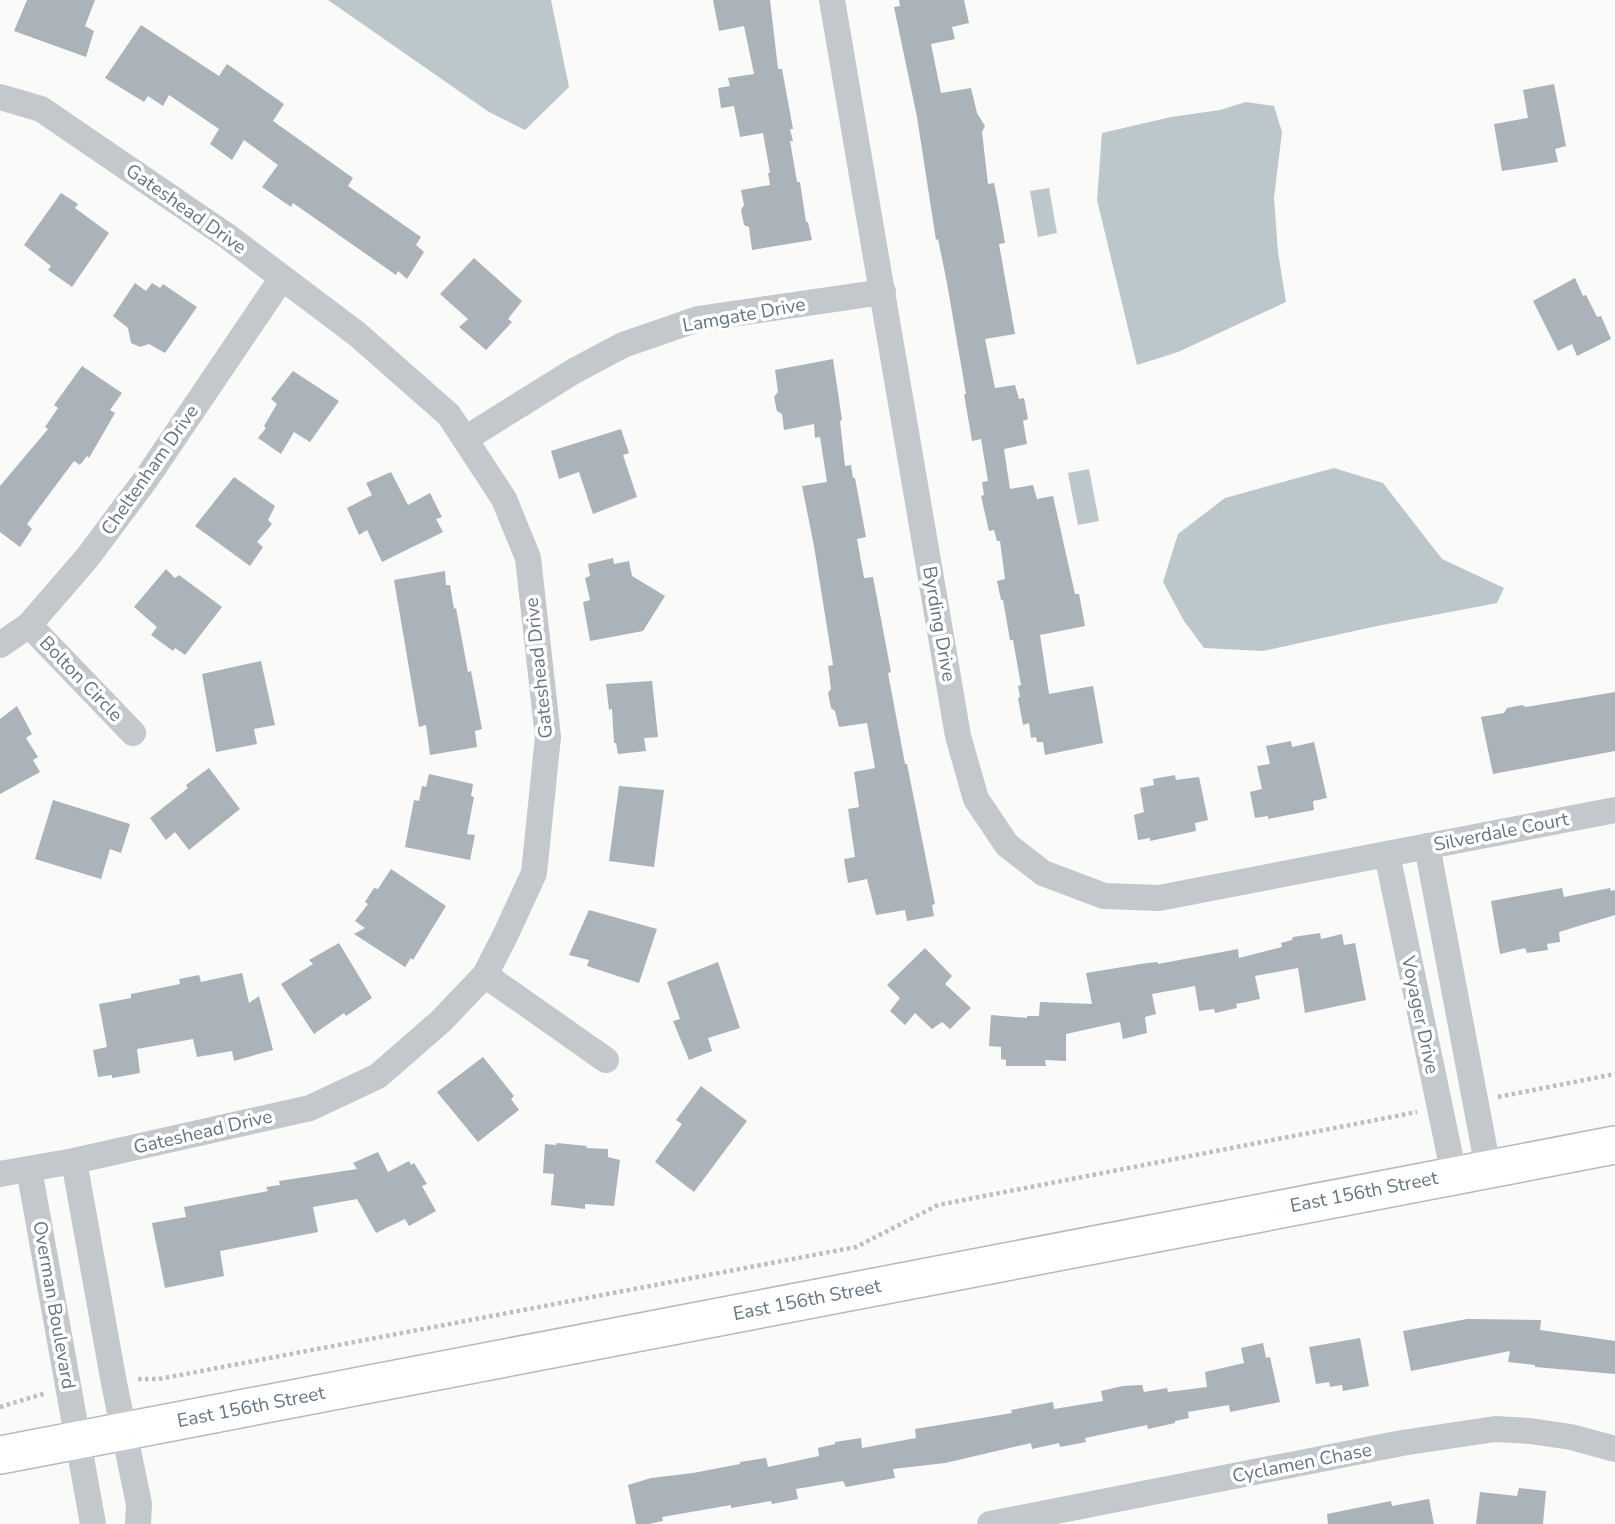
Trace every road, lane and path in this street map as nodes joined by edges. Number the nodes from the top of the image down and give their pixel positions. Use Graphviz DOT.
graph roads {
  1 [pos="832,0"];
  2 [pos="0,97"];
  3 [pos="282,278"];
  4 [pos="883,292"];
  5 [pos="465,439"];
  6 [pos="29,625"];
  7 [pos="0,645"];
  8 [pos="133,733"];
  9 [pos="1615,810"];
  10 [pos="1427,846"];
  11 [pos="1387,854"];
  12 [pos="485,975"];
  13 [pos="606,1060"];
  14 [pos="1615,1074"];
  15 [pos="1475,1101"];
  16 [pos="1440,1108"];
  17 [pos="1615,1145"];
  18 [pos="74,1161"];
  19 [pos="29,1169"];
  20 [pos="1471,1172"];
  21 [pos="0,1174"];
  22 [pos="114,1383"];
  23 [pos="69,1390"];
  24 [pos="0,1407"];
  25 [pos="125,1431"];
  26 [pos="77,1440"];
  27 [pos="1615,1449"];
  28 [pos="0,1455"];
  29 [pos="93,1524"];
  30 [pos="138,1524"];
  31 [pos="990,1524"];
  1 -- 4 [label="street, Byrding Drive"];
  2 -- 3 [label="street, Gateshead Drive"];
  3 -- 5 [label="street, Gateshead Drive"];
  3 -- 6 [label="street, Cheltenham Drive"];
  4 -- 5 [label="street, Lamgate Drive"];
  4 -- 11 [label="street, Byrding Drive"];
  5 -- 12 [label="street, Gateshead Drive"];
  6 -- 7 [label="street, Cheltenham Drive"];
  6 -- 8 [label="street, Bolton Circle"];
  9 -- 10 [label="street, Silverdale Court"];
  10 -- 11 [label="street, Silverdale Court"];
  10 -- 15 [label="street"];
  11 -- 16 [label="street, Voyager Drive"];
  12 -- 13 [label="street"];
  12 -- 18 [label="street, Gateshead Drive"];
  14 -- 15 [label="path"];
  15 -- 20 [label="street"];
  16 -- 20 [label="street, Voyager Drive"];
  16 -- 22 [label="path"];
  17 -- 20 [label="street, East 156th Street"];
  18 -- 19 [label="street, Gateshead Drive"];
  18 -- 22 [label="street"];
  19 -- 21 [label="street, Gateshead Drive"];
  19 -- 23 [label="street, Overman Boulevard"];
  20 -- 25 [label="street, East 156th Street"];
  22 -- 25 [label="street"];
  23 -- 24 [label="path"];
  23 -- 26 [label="street, Overman Boulevard"];
  25 -- 26 [label="street, East 156th Street"];
  25 -- 30 [label="street"];
  26 -- 28 [label="street, East 156th Street"];
  26 -- 29 [label="street, Overman Boulevard"];
  27 -- 31 [label="street, Cyclamen Chase"];
}
